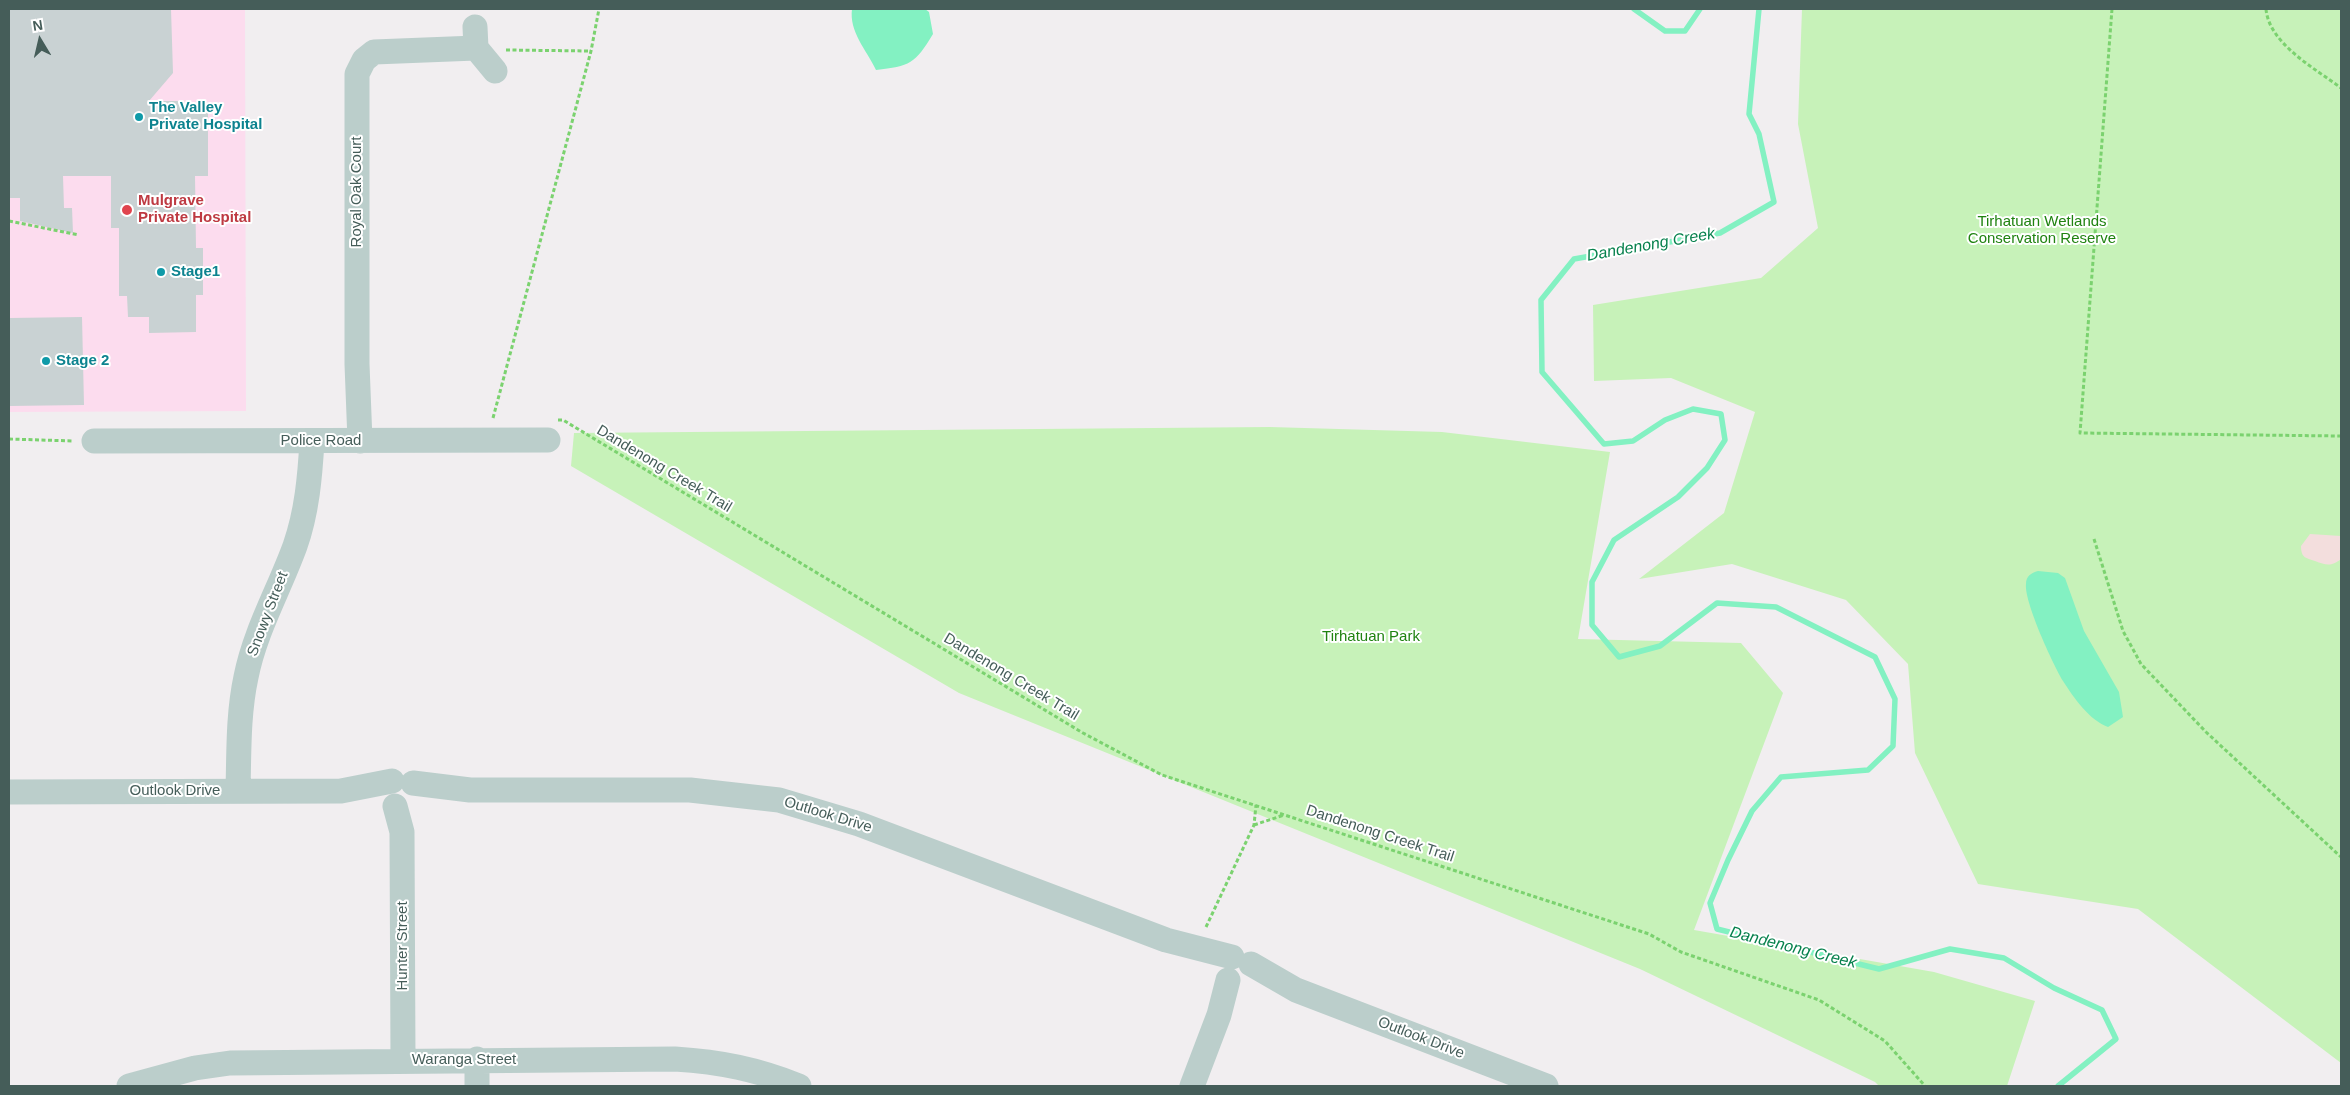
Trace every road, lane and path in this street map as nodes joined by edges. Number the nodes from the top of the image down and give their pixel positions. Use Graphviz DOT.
graph roads {
  1 [pos="599,9"];
  2 [pos="2112,9"];
  3 [pos="2266,9"];
  4 [pos="591,52"];
  5 [pos="499,60"];
  6 [pos="2341,88"];
  7 [pos="9,221"];
  8 [pos="79,235"];
  9 [pos="500,419"];
  10 [pos="551,430"];
  11 [pos="2341,436"];
  12 [pos="9,439"];
  13 [pos="360,440"];
  14 [pos="94,441"];
  15 [pos="312,441"];
  16 [pos="2094,539"];
  17 [pos="238,791"];
  18 [pos="9,792"];
  19 [pos="403,796"];
  20 [pos="1256,805"];
  21 [pos="1285,815"];
  22 [pos="1254,825"];
  23 [pos="2341,857"];
  24 [pos="1206,927"];
  25 [pos="1236,974"];
  26 [pos="477,1059"];
  27 [pos="403,1060"];
  28 [pos="131,1086"];
  29 [pos="477,1086"];
  30 [pos="798,1086"];
  31 [pos="1192,1086"];
  32 [pos="1546,1086"];
  33 [pos="1925,1086"];
  1 -- 4 [label="path"];
  2 -- 11 [label="path"];
  3 -- 6 [label="path"];
  4 -- 5 [label="path"];
  4 -- 9 [label="path"];
  5 -- 13 [label="street, Royal Oak Court"];
  7 -- 8 [label="path"];
  10 -- 13 [label="street, Police Road"];
  10 -- 20 [label="path, Dandenong Creek Trail"];
  12 -- 14 [label="path"];
  13 -- 15 [label="street, Police Road"];
  14 -- 15 [label="street, Police Road"];
  15 -- 17 [label="street, Snowy Street"];
  16 -- 23 [label="path"];
  17 -- 18 [label="street, Outlook Drive"];
  17 -- 19 [label="street, Outlook Drive"];
  19 -- 25 [label="street, Outlook Drive"];
  19 -- 27 [label="street, Hunter Street"];
  20 -- 21 [label="path, Dandenong Creek Trail"];
  20 -- 22 [label="path"];
  21 -- 22 [label="path"];
  21 -- 33 [label="path, Dandenong Creek Trail"];
  22 -- 24 [label="path"];
  25 -- 31 [label="street"];
  25 -- 32 [label="street, Outlook Drive"];
  26 -- 27 [label="street, Waranga Street"];
  26 -- 29 [label="street"];
  26 -- 30 [label="street, Waranga Street"];
  27 -- 28 [label="street, Waranga Street"];
}
